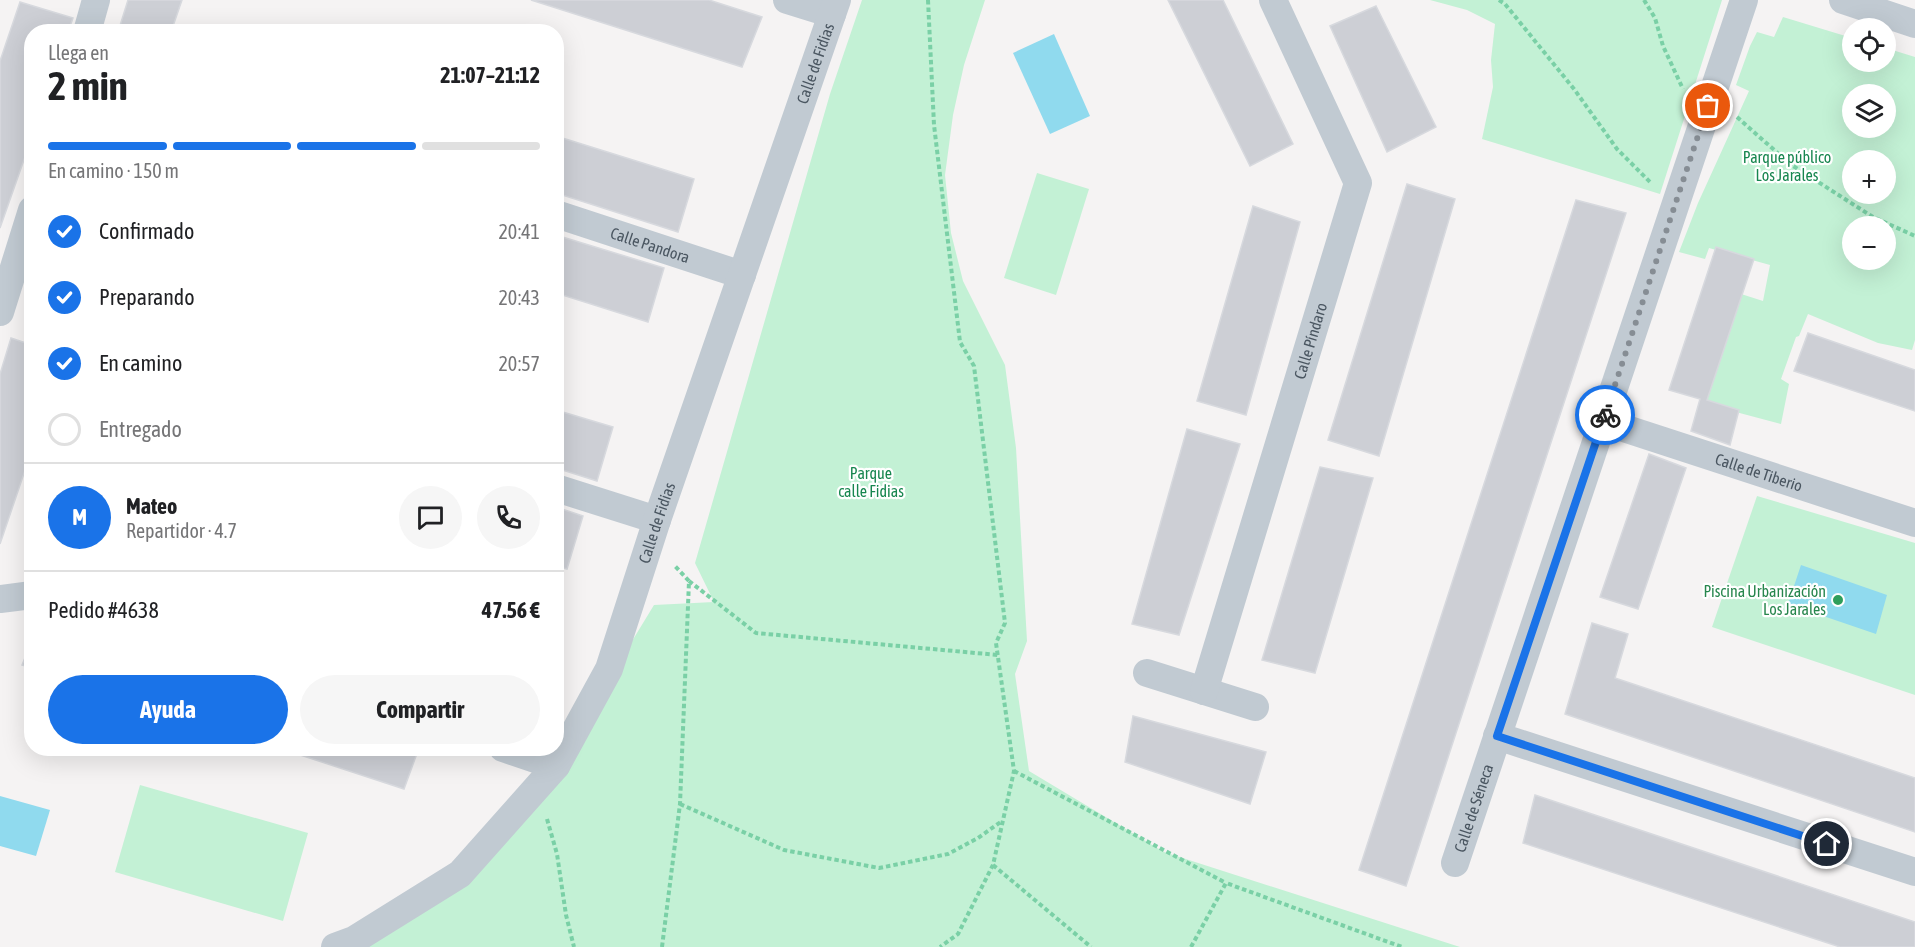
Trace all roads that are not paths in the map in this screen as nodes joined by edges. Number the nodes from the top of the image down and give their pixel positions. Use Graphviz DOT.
graph roads {
  1 [pos="96,0"];
  2 [pos="787,0"];
  3 [pos="1273,0"];
  4 [pos="1744,0"];
  5 [pos="1844,0"];
  6 [pos="834,7"];
  7 [pos="89,24"];
  8 [pos="1915,24"];
  9 [pos="564,217"];
  10 [pos="24,236"];
  11 [pos="742,275"];
  12 [pos="0,312"];
  13 [pos="1602,421"];
  14 [pos="564,491"];
  15 [pos="1915,523"];
  16 [pos="654,530"];
  17 [pos="24,596"];
  18 [pos="0,599"];
  19 [pos="1147,673"];
  20 [pos="1204,691"];
  21 [pos="1255,707"];
  22 [pos="1497,736"];
  23 [pos="564,751"];
  24 [pos="527,756"];
  25 [pos="561,756"];
  26 [pos="556,766"];
  27 [pos="1455,863"];
  28 [pos="1915,872"];
  29 [pos="335,947"];
  1 -- 7 [label="street"];
  2 -- 6 [label="street"];
  3 -- 20 [label="street, Calle Píndaro"];
  4 -- 13 [label="street, Calle de Séneca"];
  5 -- 8 [label="street"];
  6 -- 11 [label="street, Calle de Fidias"];
  9 -- 11 [label="street, Calle Pandora"];
  10 -- 12 [label="street"];
  11 -- 16 [label="street, Calle de Fidias"];
  13 -- 15 [label="street, Calle de Tiberio"];
  13 -- 22 [label="street, Calle de Séneca"];
  14 -- 16 [label="street"];
  16 -- 23 [label="street, Calle de Fidias"];
  17 -- 18 [label="street"];
  19 -- 20 [label="street"];
  20 -- 21 [label="street"];
  22 -- 27 [label="street, Calle de Séneca"];
  22 -- 28 [label="street"];
  24 -- 26 [label="street"];
  25 -- 26 [label="street, Calle de Fidias"];
  26 -- 29 [label="street, Calle de Fidias"];
}
